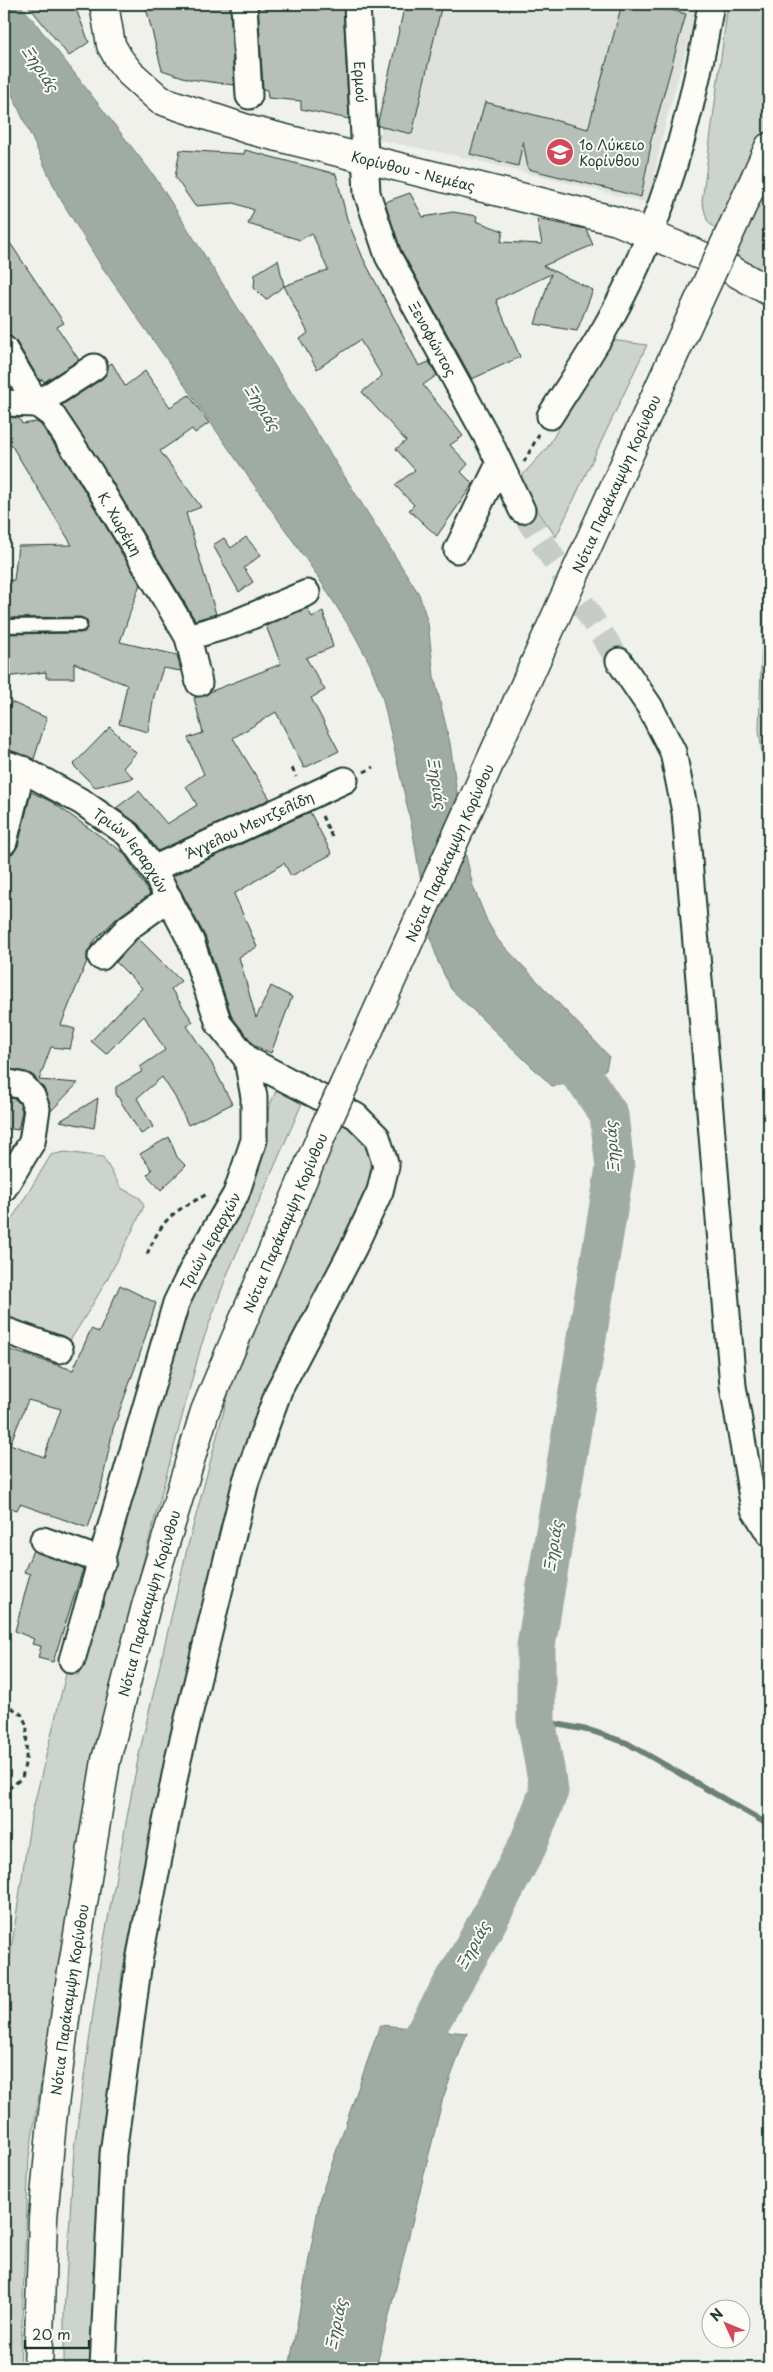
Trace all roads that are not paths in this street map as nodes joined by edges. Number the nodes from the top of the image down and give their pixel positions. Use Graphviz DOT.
graph roads {
  1 [pos="104,4"];
  2 [pos="244,4"];
  3 [pos="357,4"];
  4 [pos="711,4"];
  5 [pos="249,96"];
  6 [pos="769,147"];
  7 [pos="367,160"];
  8 [pos="650,235"];
  9 [pos="769,291"];
  10 [pos="4,349"];
  11 [pos="94,367"];
  12 [pos="4,403"];
  13 [pos="37,404"];
  14 [pos="550,416"];
  15 [pos="511,465"];
  16 [pos="522,510"];
  17 [pos="457,550"];
  18 [pos="307,593"];
  19 [pos="80,625"];
  20 [pos="4,626"];
  21 [pos="188,637"];
  22 [pos="619,661"];
  23 [pos="199,683"];
  24 [pos="13,766"];
  25 [pos="345,780"];
  26 [pos="4,842"];
  27 [pos="153,869"];
  28 [pos="169,898"];
  29 [pos="101,957"];
  30 [pos="247,1060"];
  31 [pos="4,1082"];
  32 [pos="4,1188"];
  33 [pos="4,1330"];
  34 [pos="60,1350"];
  35 [pos="769,1533"];
  36 [pos="43,1540"];
  37 [pos="103,1561"];
  38 [pos="72,1660"];
  39 [pos="38,2368"];
  40 [pos="103,2368"];
  1 -- 7 [label="main road, Κορίνθου - Νεμέας"];
  2 -- 5 [label="street"];
  3 -- 7 [label="street, Ερμού"];
  4 -- 8 [label="street"];
  6 -- 39 [label="main road, Νότια Παράκαμψη Κορίνθου, bridge"];
  7 -- 8 [label="main road, Κορίνθου - Νεμέας"];
  7 -- 15 [label="street, Ξενοφώντος"];
  8 -- 9 [label="main road, Κορίνθου - Νεμέας"];
  8 -- 14 [label="street"];
  10 -- 13 [label="street, Κ. Χωρέμη"];
  11 -- 13 [label="street"];
  12 -- 13 [label="street"];
  13 -- 21 [label="street, Κ. Χωρέμη"];
  15 -- 16 [label="street, Ξενοφώντος"];
  15 -- 17 [label="street"];
  18 -- 21 [label="street"];
  19 -- 20 [label="lane"];
  21 -- 23 [label="street, Κ. Χωρέμη"];
  22 -- 35 [label="street"];
  24 -- 26 [label="street"];
  24 -- 27 [label="street, Τριών Ιεραρχών"];
  25 -- 27 [label="street, Άγγελου Μεντζελίδη"];
  27 -- 28 [label="street, Τριών Ιεραρχών"];
  28 -- 29 [label="street"];
  28 -- 30 [label="street, Τριών Ιεραρχών"];
  30 -- 37 [label="street, Τριών Ιεραρχών"];
  30 -- 40 [label="street"];
  31 -- 32 [label="street"];
  33 -- 34 [label="street"];
  36 -- 37 [label="street"];
  37 -- 38 [label="street, Τριών Ιεραρχών"];
}
